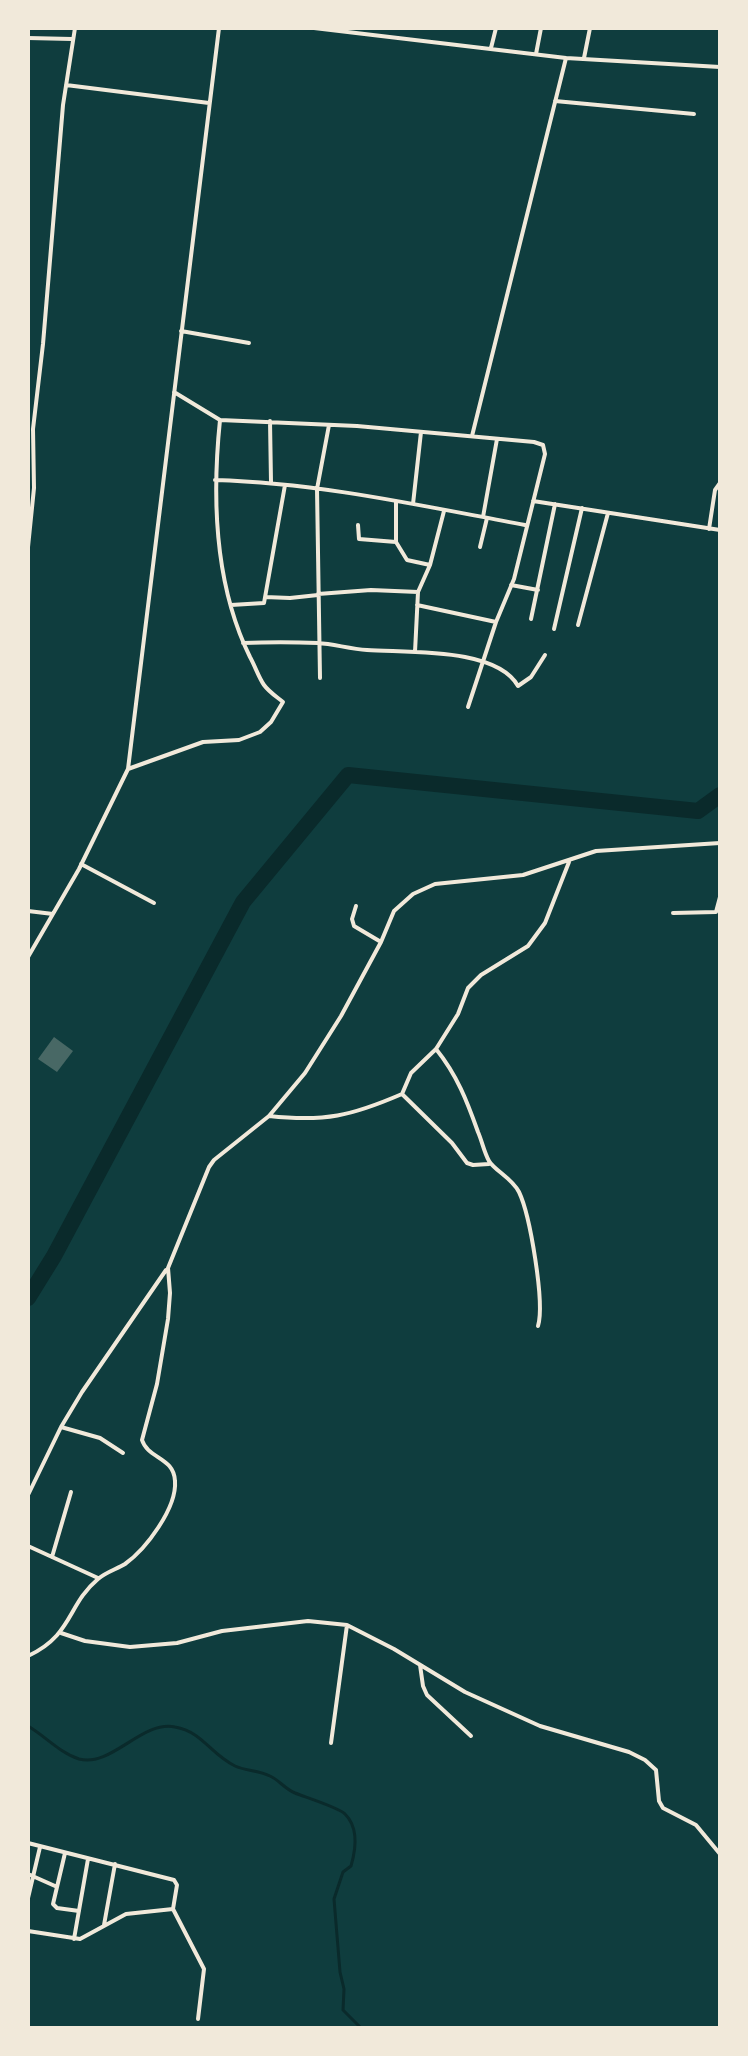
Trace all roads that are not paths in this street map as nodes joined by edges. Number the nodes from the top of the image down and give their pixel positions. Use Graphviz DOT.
graph roads {
  1 [pos="75,28"];
  2 [pos="219,28"];
  3 [pos="314,28"];
  4 [pos="496,28"];
  5 [pos="541,28"];
  6 [pos="590,28"];
  7 [pos="28,38"];
  8 [pos="72,39"];
  9 [pos="491,48"];
  10 [pos="536,54"];
  11 [pos="566,58"];
  12 [pos="584,58"];
  13 [pos="720,67"];
  14 [pos="66,85"];
  15 [pos="555,101"];
  16 [pos="209,103"];
  17 [pos="694,114"];
  18 [pos="181,331"];
  19 [pos="249,343"];
  20 [pos="174,392"];
  21 [pos="220,420"];
  22 [pos="270,421"];
  23 [pos="329,424"];
  24 [pos="421,432"];
  25 [pos="472,436"];
  26 [pos="497,439"];
  27 [pos="215,480"];
  28 [pos="271,482"];
  29 [pos="720,483"];
  30 [pos="285,484"];
  31 [pos="317,489"];
  32 [pos="533,501"];
  33 [pos="396,502"];
  34 [pos="413,504"];
  35 [pos="555,504"];
  36 [pos="582,508"];
  37 [pos="444,510"];
  38 [pos="608,513"];
  39 [pos="485,518"];
  40 [pos="358,525"];
  41 [pos="525,525"];
  42 [pos="709,529"];
  43 [pos="720,530"];
  44 [pos="396,542"];
  45 [pos="28,547"];
  46 [pos="480,547"];
  47 [pos="430,565"];
  48 [pos="511,585"];
  49 [pos="538,590"];
  50 [pos="418,592"];
  51 [pos="318,594"];
  52 [pos="265,597"];
  53 [pos="231,605"];
  54 [pos="417,605"];
  55 [pos="531,619"];
  56 [pos="496,622"];
  57 [pos="578,625"];
  58 [pos="554,629"];
  59 [pos="243,643"];
  60 [pos="321,643"];
  61 [pos="415,652"];
  62 [pos="545,655"];
  63 [pos="482,662"];
  64 [pos="320,678"];
  65 [pos="468,707"];
  66 [pos="128,769"];
  67 [pos="720,843"];
  68 [pos="569,860"];
  69 [pos="81,864"];
  70 [pos="720,897"];
  71 [pos="154,903"];
  72 [pos="356,906"];
  73 [pos="28,911"];
  74 [pos="673,913"];
  75 [pos="54,914"];
  76 [pos="381,942"];
  77 [pos="28,957"];
  78 [pos="436,1049"];
  79 [pos="402,1094"];
  80 [pos="269,1116"];
  81 [pos="491,1164"];
  82 [pos="168,1268"];
  83 [pos="538,1326"];
  84 [pos="61,1427"];
  85 [pos="123,1453"];
  86 [pos="71,1492"];
  87 [pos="28,1495"];
  88 [pos="28,1546"];
  89 [pos="52,1557"];
  90 [pos="98,1578"];
  91 [pos="347,1625"];
  92 [pos="61,1633"];
  93 [pos="28,1656"];
  94 [pos="420,1665"];
  95 [pos="471,1736"];
  96 [pos="331,1743"];
  97 [pos="28,1843"];
  98 [pos="40,1847"];
  99 [pos="65,1853"];
  100 [pos="720,1854"];
  101 [pos="88,1859"];
  102 [pos="115,1864"];
  103 [pos="31,1875"];
  104 [pos="56,1886"];
  105 [pos="28,1898"];
  106 [pos="173,1909"];
  107 [pos="79,1911"];
  108 [pos="720,1922"];
  109 [pos="104,1925"];
  110 [pos="28,1931"];
  111 [pos="74,1939"];
  112 [pos="720,1952"];
  113 [pos="198,2019"];
  1 -- 8 [label="street"];
  2 -- 16 [label="street"];
  3 -- 9 [label="street"];
  4 -- 9 [label="street"];
  5 -- 10 [label="street"];
  6 -- 12 [label="street"];
  7 -- 8 [label="street"];
  8 -- 14 [label="street"];
  9 -- 10 [label="street"];
  10 -- 11 [label="street"];
  11 -- 12 [label="street"];
  11 -- 15 [label="street"];
  12 -- 13 [label="street"];
  14 -- 16 [label="street"];
  14 -- 45 [label="street"];
  15 -- 17 [label="street"];
  15 -- 25 [label="street"];
  16 -- 18 [label="street"];
  18 -- 19 [label="street"];
  18 -- 20 [label="street"];
  20 -- 21 [label="street"];
  20 -- 66 [label="street"];
  21 -- 22 [label="street"];
  21 -- 27 [label="street"];
  22 -- 23 [label="street"];
  22 -- 28 [label="street"];
  23 -- 24 [label="street"];
  23 -- 31 [label="street"];
  24 -- 25 [label="street"];
  24 -- 34 [label="street"];
  25 -- 26 [label="street"];
  26 -- 32 [label="street"];
  26 -- 39 [label="street"];
  27 -- 28 [label="street"];
  27 -- 53 [label="street"];
  28 -- 30 [label="street"];
  29 -- 42 [label="street"];
  30 -- 31 [label="street"];
  30 -- 52 [label="street"];
  31 -- 33 [label="street"];
  31 -- 51 [label="street"];
  32 -- 35 [label="street"];
  32 -- 41 [label="street"];
  33 -- 34 [label="street"];
  33 -- 44 [label="street"];
  34 -- 37 [label="street"];
  35 -- 36 [label="street"];
  35 -- 49 [label="street"];
  36 -- 38 [label="street"];
  36 -- 58 [label="street"];
  37 -- 39 [label="street"];
  37 -- 47 [label="street"];
  38 -- 42 [label="street"];
  38 -- 57 [label="street"];
  39 -- 41 [label="street"];
  39 -- 46 [label="street"];
  40 -- 44 [label="street"];
  41 -- 48 [label="street"];
  42 -- 43 [label="street"];
  44 -- 47 [label="street"];
  47 -- 50 [label="street"];
  48 -- 49 [label="street"];
  48 -- 56 [label="street"];
  49 -- 55 [label="street"];
  50 -- 51 [label="street"];
  50 -- 54 [label="street"];
  51 -- 52 [label="street"];
  51 -- 60 [label="street"];
  52 -- 53 [label="street"];
  53 -- 59 [label="street"];
  54 -- 56 [label="street"];
  54 -- 61 [label="street"];
  56 -- 63 [label="street"];
  59 -- 60 [label="street"];
  59 -- 66 [label="street"];
  60 -- 61 [label="street"];
  60 -- 64 [label="street"];
  61 -- 63 [label="street"];
  62 -- 63 [label="street"];
  63 -- 65 [label="street"];
  66 -- 69 [label="street"];
  67 -- 68 [label="street"];
  68 -- 76 [label="street"];
  68 -- 78 [label="street"];
  69 -- 71 [label="street"];
  69 -- 75 [label="street"];
  70 -- 74 [label="street"];
  72 -- 76 [label="street"];
  73 -- 75 [label="street"];
  75 -- 77 [label="street"];
  76 -- 80 [label="street"];
  78 -- 79 [label="street"];
  78 -- 81 [label="street"];
  79 -- 80 [label="street"];
  79 -- 81 [label="street"];
  80 -- 82 [label="street"];
  81 -- 83 [label="street"];
  82 -- 84 [label="street"];
  82 -- 90 [label="street"];
  84 -- 85 [label="street"];
  84 -- 87 [label="street"];
  86 -- 89 [label="street"];
  88 -- 89 [label="street"];
  89 -- 90 [label="street"];
  90 -- 92 [label="street"];
  91 -- 92 [label="street"];
  91 -- 94 [label="street"];
  91 -- 96 [label="street"];
  92 -- 93 [label="street"];
  94 -- 95 [label="street"];
  94 -- 100 [label="street"];
  97 -- 98 [label="street"];
  98 -- 99 [label="street"];
  98 -- 103 [label="street"];
  99 -- 101 [label="street"];
  99 -- 104 [label="street"];
  101 -- 102 [label="street"];
  101 -- 107 [label="street"];
  102 -- 106 [label="street"];
  102 -- 109 [label="street"];
  103 -- 104 [label="street"];
  103 -- 105 [label="street"];
  104 -- 107 [label="street"];
  106 -- 109 [label="street"];
  106 -- 113 [label="street"];
  107 -- 111 [label="street"];
  108 -- 112 [label="street"];
  109 -- 111 [label="street"];
  110 -- 111 [label="street"];
}
